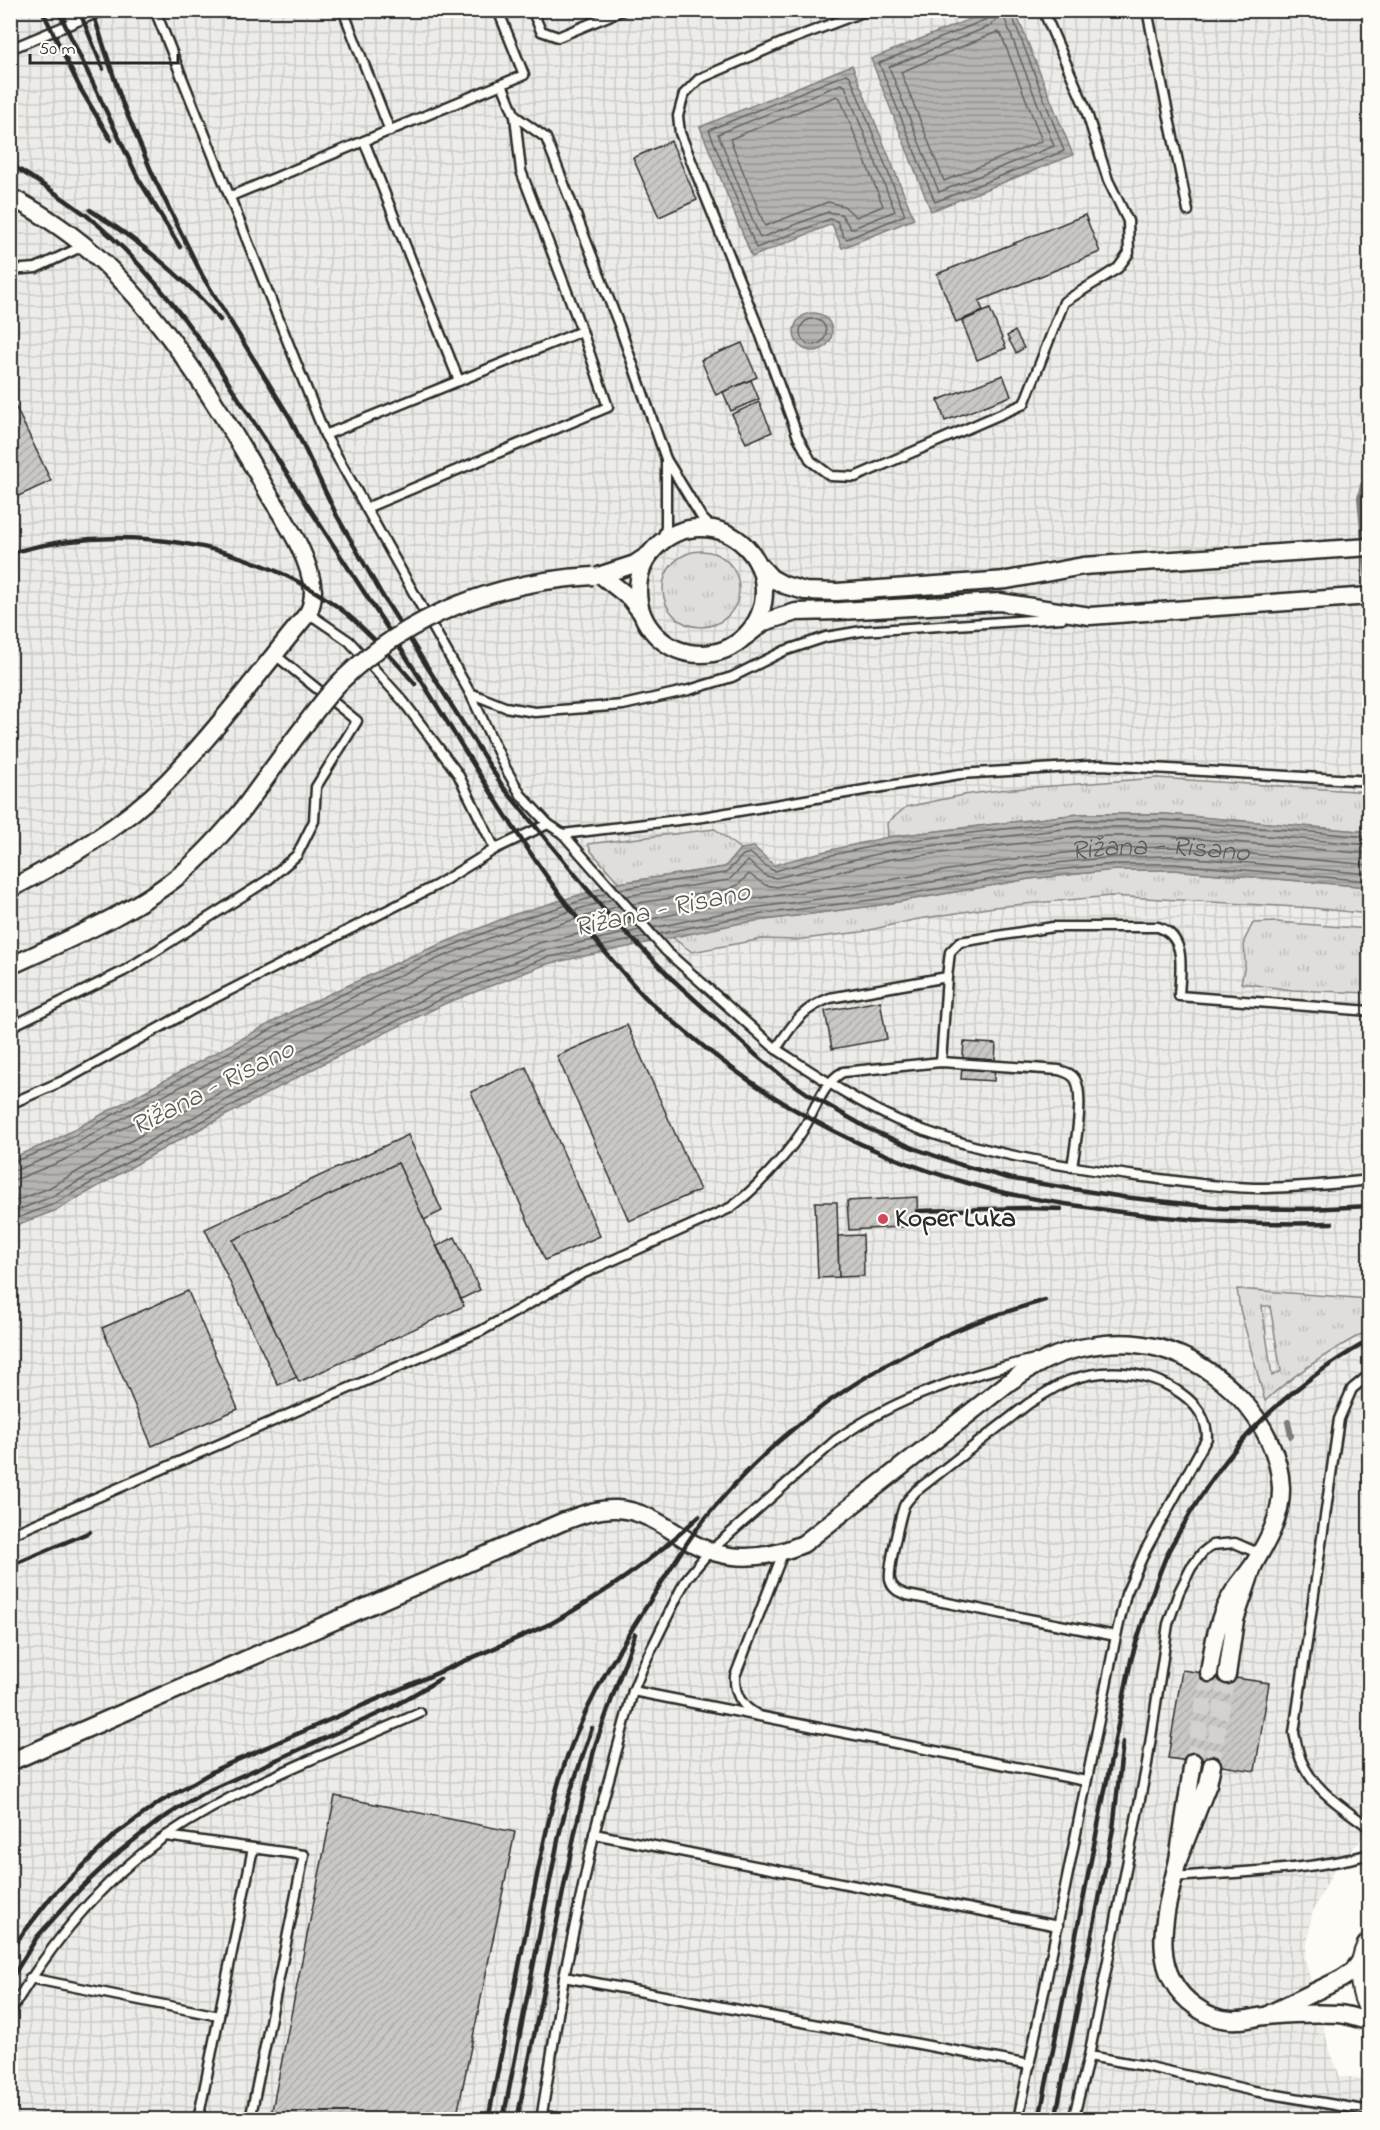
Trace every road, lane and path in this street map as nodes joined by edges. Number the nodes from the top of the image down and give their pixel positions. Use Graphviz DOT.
graph roads {
  1 [pos="68,10"];
  2 [pos="104,10"];
  3 [pos="154,10"];
  4 [pos="343,10"];
  5 [pos="498,10"];
  6 [pos="532,10"];
  7 [pos="623,10"];
  8 [pos="868,10"];
  9 [pos="1043,10"];
  10 [pos="1147,10"];
  11 [pos="73,23"];
  12 [pos="10,49"];
  13 [pos="502,84"];
  14 [pos="515,116"];
  15 [pos="390,130"];
  16 [pos="364,141"];
  17 [pos="231,196"];
  18 [pos="10,197"];
  19 [pos="1188,211"];
  20 [pos="83,246"];
  21 [pos="10,270"];
  22 [pos="582,331"];
  23 [pos="459,381"];
  24 [pos="326,435"];
  25 [pos="666,459"];
  26 [pos="366,508"];
  27 [pos="714,530"];
  28 [pos="1370,547"];
  29 [pos="656,548"];
  30 [pos="758,564"];
  31 [pos="597,576"];
  32 [pos="1370,596"];
  33 [pos="308,613"];
  34 [pos="642,615"];
  35 [pos="1090,616"];
  36 [pos="746,636"];
  37 [pos="274,654"];
  38 [pos="470,693"];
  39 [pos="1370,780"];
  40 [pos="548,824"];
  41 [pos="563,834"];
  42 [pos="495,849"];
  43 [pos="10,889"];
  44 [pos="10,966"];
  45 [pos="947,977"];
  46 [pos="1370,1011"];
  47 [pos="10,1028"];
  48 [pos="776,1049"];
  49 [pos="941,1062"];
  50 [pos="830,1083"];
  51 [pos="10,1104"];
  52 [pos="1072,1167"];
  53 [pos="1370,1180"];
  54 [pos="1057,1354"];
  55 [pos="1370,1374"];
  56 [pos="10,1535"];
  57 [pos="709,1552"];
  58 [pos="783,1552"];
  59 [pos="1257,1559"];
  60 [pos="1116,1635"];
  61 [pos="1209,1673"];
  62 [pos="1227,1676"];
  63 [pos="633,1691"];
  64 [pos="420,1713"];
  65 [pos="759,1716"];
  66 [pos="10,1762"];
  67 [pos="1194,1762"];
  68 [pos="1212,1765"];
  69 [pos="1086,1780"];
  70 [pos="1370,1828"];
  71 [pos="594,1834"];
  72 [pos="166,1836"];
  73 [pos="253,1848"];
  74 [pos="1370,1854"];
  75 [pos="1178,1860"];
  76 [pos="1174,1877"];
  77 [pos="1058,1926"];
  78 [pos="1368,1949"];
  79 [pos="564,1977"];
  80 [pos="30,1978"];
  81 [pos="1370,2003"];
  82 [pos="10,2012"];
  83 [pos="219,2016"];
  84 [pos="1264,2016"];
  85 [pos="1370,2022"];
  86 [pos="1089,2056"];
  87 [pos="1029,2065"];
  88 [pos="1370,2111"];
  89 [pos="542,2117"];
  90 [pos="198,2120"];
  91 [pos="250,2120"];
  92 [pos="566,2120"];
  93 [pos="836,2120"];
  94 [pos="859,2120"];
  95 [pos="1018,2120"];
  96 [pos="1072,2120"];
  1 -- 11 [label="lane"];
  2 -- 11 [label="lane"];
  3 -- 17 [label="lane"];
  4 -- 15 [label="lane"];
  5 -- 13 [label="lane"];
  6 -- 7 [label="lane"];
  8 -- 9 [label="lane"];
  10 -- 19 [label="lane"];
  11 -- 12 [label="lane"];
  13 -- 14 [label="lane"];
  13 -- 15 [label="lane"];
  14 -- 22 [label="lane"];
  14 -- 25 [label="lane"];
  15 -- 16 [label="lane"];
  16 -- 17 [label="lane"];
  16 -- 23 [label="lane"];
  17 -- 24 [label="lane"];
  18 -- 20 [label="street"];
  20 -- 21 [label="lane"];
  20 -- 33 [label="street"];
  22 -- 23 [label="lane"];
  22 -- 26 [label="lane"];
  23 -- 24 [label="lane"];
  24 -- 26 [label="lane"];
  25 -- 27 [label="lane"];
  25 -- 29 [label="lane"];
  26 -- 38 [label="lane"];
  27 -- 29 [label="street"];
  27 -- 30 [label="street"];
  28 -- 30 [label="street"];
  29 -- 31 [label="street"];
  29 -- 34 [label="street"];
  30 -- 36 [label="street"];
  31 -- 34 [label="street"];
  31 -- 44 [label="street, bridge"];
  32 -- 35 [label="street"];
  33 -- 37 [label="street"];
  33 -- 42 [label="lane"];
  34 -- 36 [label="street"];
  35 -- 36 [label="street"];
  35 -- 38 [label="lane"];
  37 -- 43 [label="street"];
  37 -- 47 [label="lane"];
  38 -- 40 [label="lane"];
  39 -- 41 [label="lane"];
  40 -- 41 [label="lane"];
  40 -- 42 [label="lane"];
  41 -- 48 [label="lane"];
  42 -- 51 [label="lane"];
  45 -- 46 [label="lane"];
  45 -- 48 [label="lane"];
  45 -- 49 [label="lane"];
  48 -- 50 [label="lane"];
  49 -- 50 [label="lane"];
  49 -- 52 [label="lane"];
  50 -- 52 [label="lane"];
  50 -- 56 [label="lane"];
  52 -- 53 [label="lane"];
  54 -- 57 [label="lane"];
  54 -- 58 [label="street"];
  54 -- 59 [label="street"];
  55 -- 70 [label="lane"];
  57 -- 58 [label="street"];
  57 -- 63 [label="lane"];
  57 -- 66 [label="street"];
  58 -- 65 [label="lane"];
  59 -- 61 [label="street"];
  59 -- 62 [label="street"];
  59 -- 86 [label="lane"];
  60 -- 60 [label="lane"];
  60 -- 69 [label="lane"];
  63 -- 65 [label="lane"];
  63 -- 71 [label="lane"];
  64 -- 72 [label="lane"];
  65 -- 69 [label="lane"];
  67 -- 75 [label="street"];
  68 -- 75 [label="street"];
  69 -- 77 [label="lane"];
  71 -- 77 [label="lane"];
  71 -- 79 [label="lane"];
  72 -- 73 [label="lane"];
  72 -- 80 [label="lane"];
  73 -- 83 [label="lane"];
  73 -- 91 [label="lane"];
  74 -- 76 [label="lane"];
  75 -- 76 [label="street"];
  76 -- 84 [label="street"];
  77 -- 87 [label="lane"];
  78 -- 81 [label="main road"];
  78 -- 84 [label="street"];
  79 -- 87 [label="lane"];
  79 -- 89 [label="lane"];
  80 -- 82 [label="lane"];
  80 -- 83 [label="lane"];
  83 -- 90 [label="lane"];
  84 -- 85 [label="street"];
  86 -- 88 [label="lane"];
  86 -- 96 [label="lane"];
  87 -- 95 [label="lane"];
  89 -- 92 [label="lane"];
  93 -- 94 [label="lane"];
}
